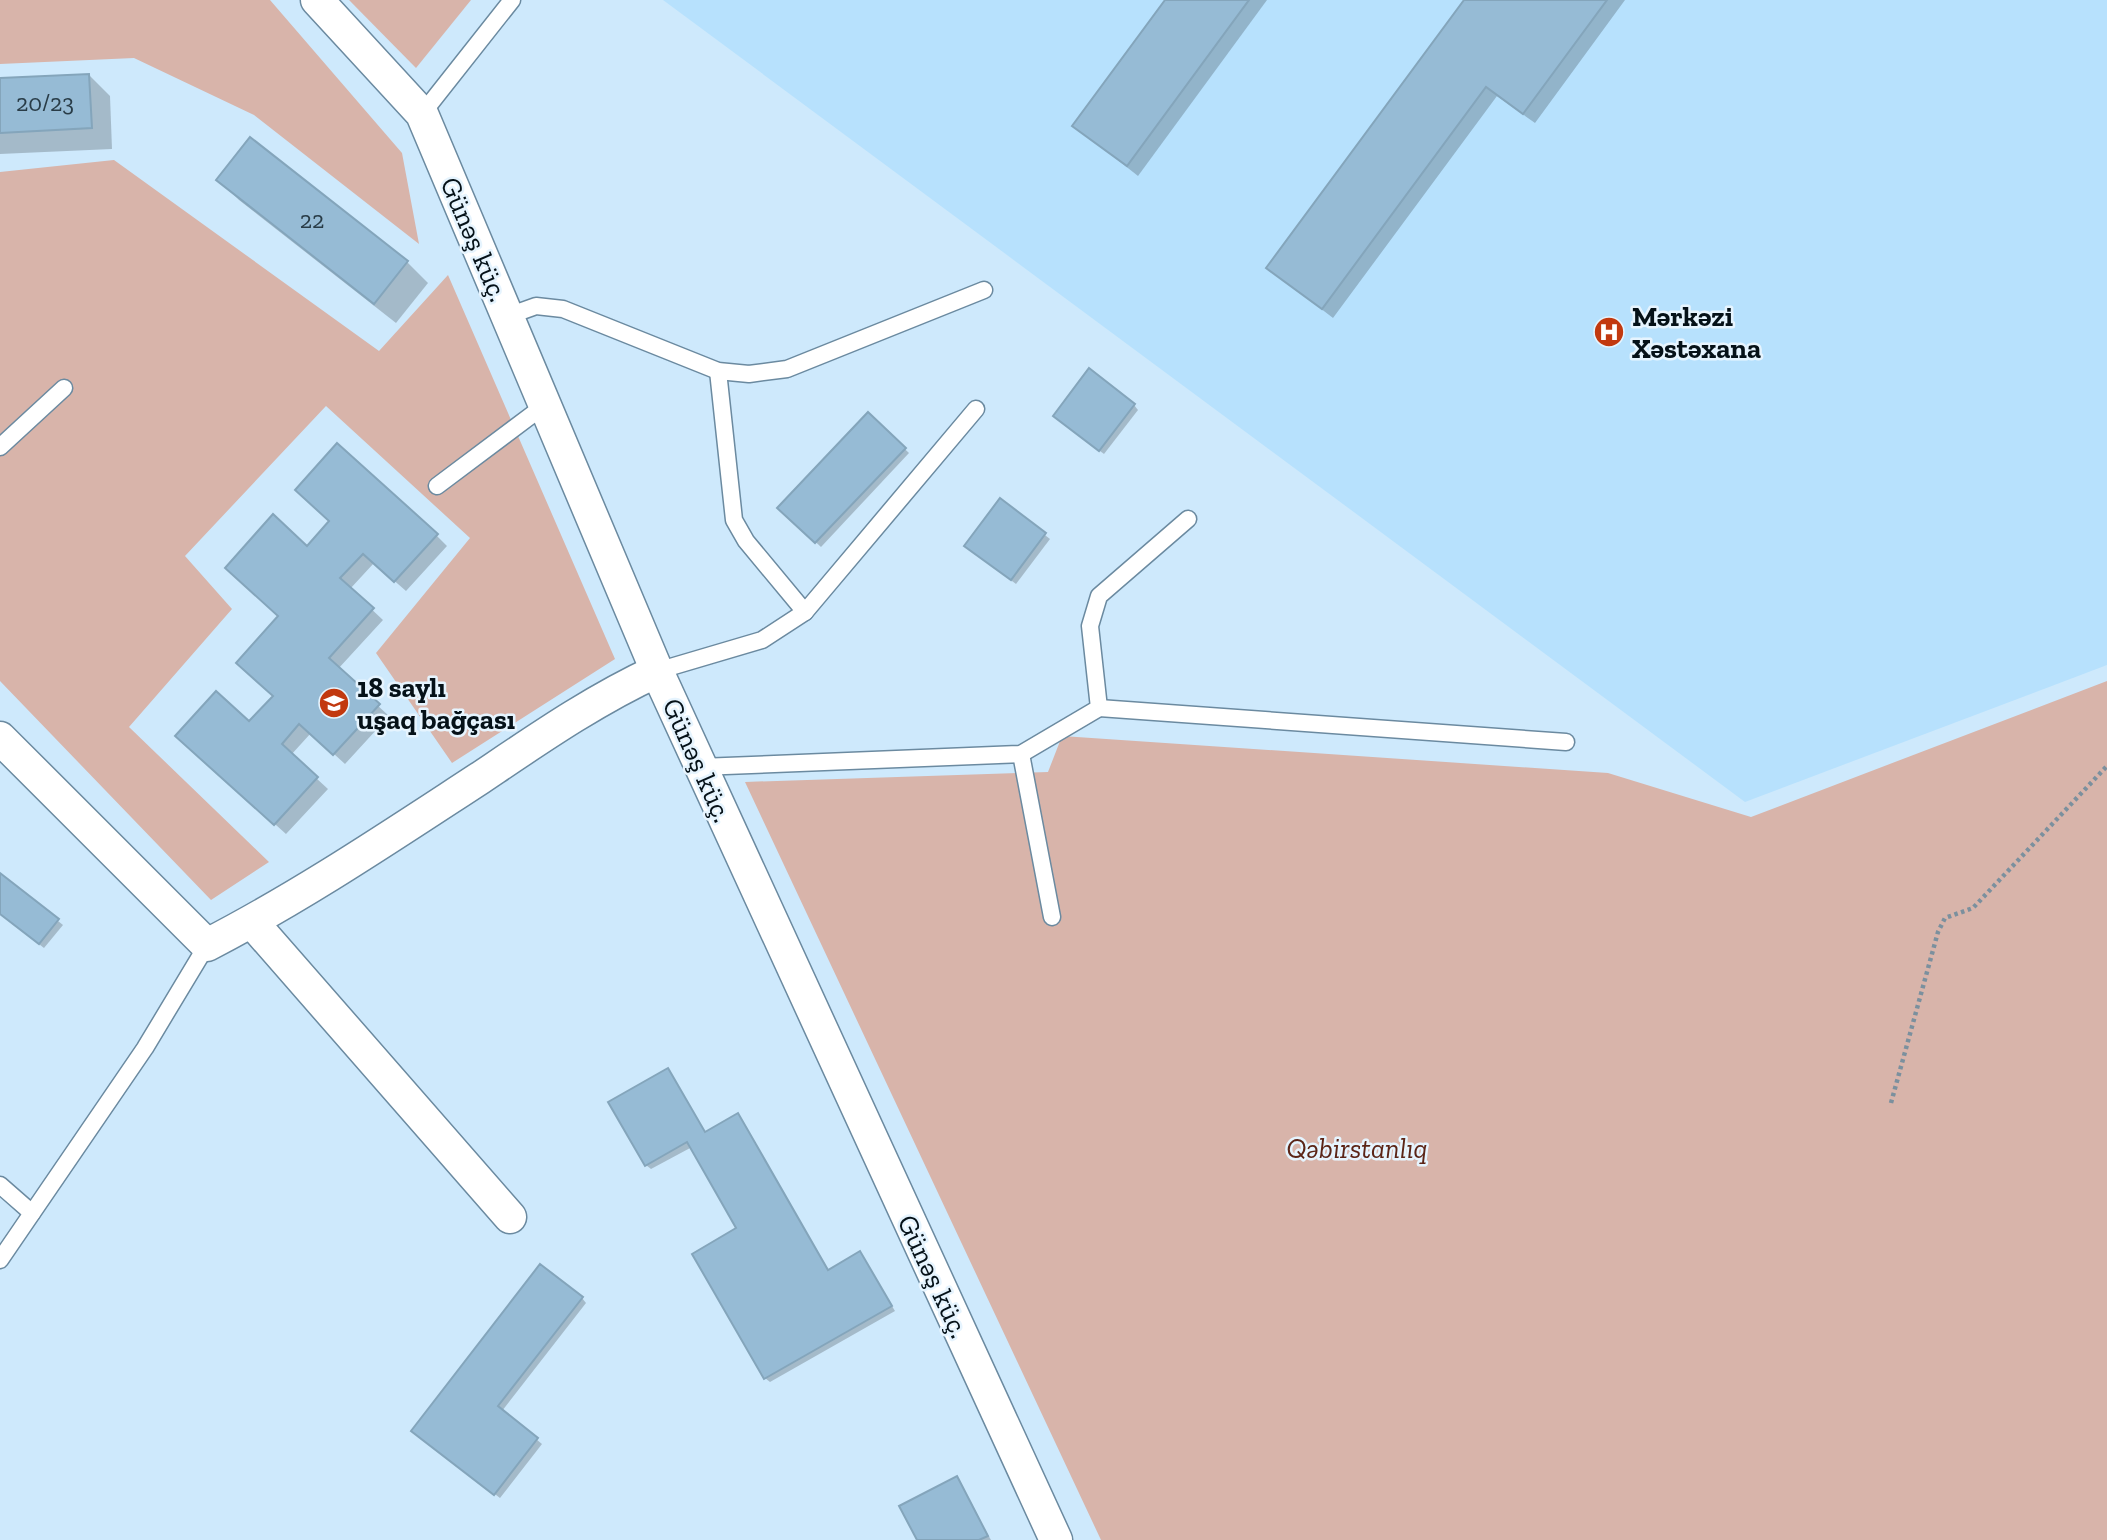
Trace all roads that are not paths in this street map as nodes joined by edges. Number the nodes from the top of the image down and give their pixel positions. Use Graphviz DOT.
graph roads {
  1 [pos="317,0"];
  2 [pos="512,0"];
  3 [pos="422,114"];
  4 [pos="984,290"];
  5 [pos="508,316"];
  6 [pos="718,371"];
  7 [pos="64,388"];
  8 [pos="545,405"];
  9 [pos="976,408"];
  10 [pos="0,447"];
  11 [pos="437,486"];
  12 [pos="1188,519"];
  13 [pos="805,612"];
  14 [pos="657,671"];
  15 [pos="1099,708"];
  16 [pos="0,738"];
  17 [pos="1566,742"];
  18 [pos="1021,754"];
  19 [pos="700,767"];
  20 [pos="1052,917"];
  21 [pos="252,922"];
  22 [pos="207,945"];
  23 [pos="0,1185"];
  24 [pos="32,1213"];
  25 [pos="510,1217"];
  26 [pos="0,1259"];
  27 [pos="1056,1540"];
  1 -- 3 [label="street, Günəş küç."];
  2 -- 3 [label="lane"];
  3 -- 5 [label="street, Günəş küç."];
  4 -- 6 [label="lane"];
  5 -- 6 [label="lane"];
  5 -- 8 [label="street, Günəş küç."];
  6 -- 13 [label="lane"];
  7 -- 10 [label="lane"];
  8 -- 11 [label="lane"];
  8 -- 14 [label="street, Günəş küç."];
  9 -- 13 [label="lane"];
  12 -- 15 [label="lane"];
  13 -- 14 [label="lane"];
  14 -- 19 [label="street, Günəş küç."];
  14 -- 21 [label="street"];
  15 -- 17 [label="lane"];
  15 -- 18 [label="lane"];
  16 -- 22 [label="street"];
  18 -- 19 [label="lane"];
  18 -- 20 [label="lane"];
  19 -- 27 [label="street, Günəş küç."];
  21 -- 22 [label="street"];
  21 -- 25 [label="street"];
  22 -- 24 [label="lane"];
  23 -- 24 [label="lane"];
  24 -- 26 [label="lane"];
}
